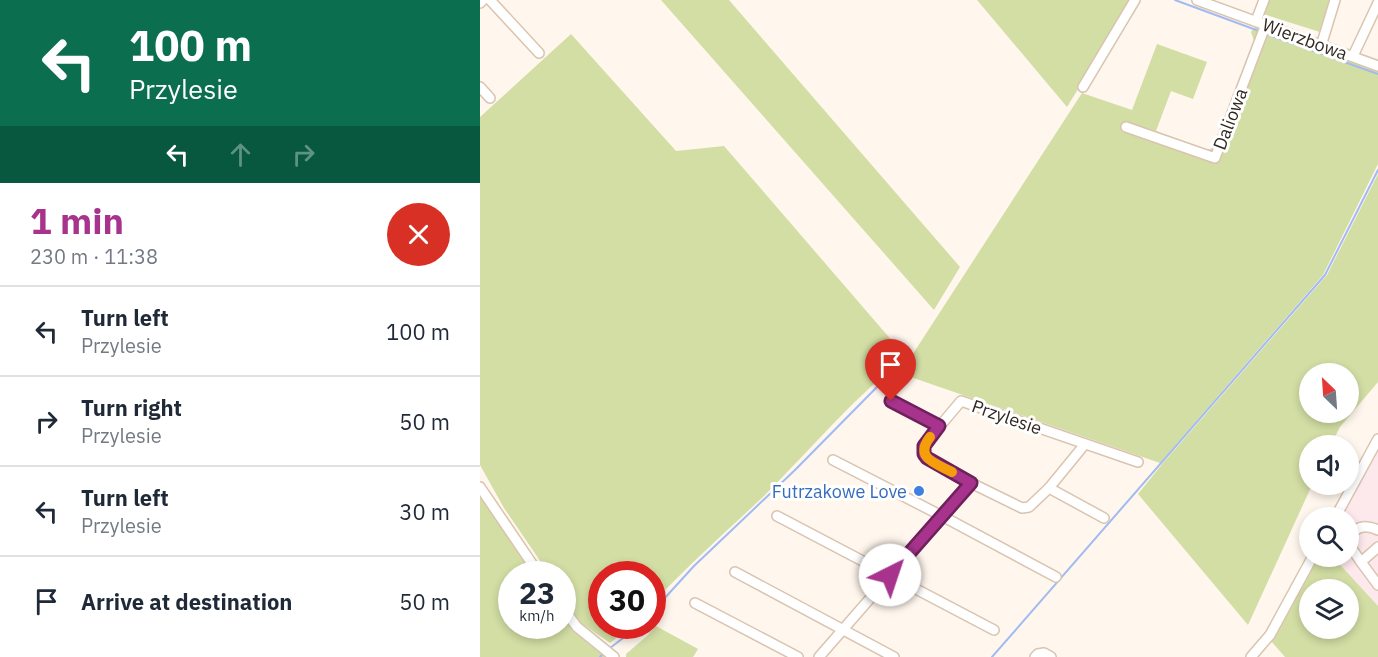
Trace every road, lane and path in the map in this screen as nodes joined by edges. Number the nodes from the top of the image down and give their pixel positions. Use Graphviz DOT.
graph roads {
  1 [pos="490,0"];
  2 [pos="1135,0"];
  3 [pos="1197,0"];
  4 [pos="1264,0"];
  5 [pos="1335,0"];
  6 [pos="1378,3"];
  7 [pos="1261,22"];
  8 [pos="1321,46"];
  9 [pos="539,52"];
  10 [pos="1353,56"];
  11 [pos="1378,66"];
  12 [pos="480,87"];
  13 [pos="1083,87"];
  14 [pos="490,98"];
  15 [pos="1126,127"];
  16 [pos="891,401"];
  17 [pos="939,426"];
  18 [pos="1378,439"];
  19 [pos="1085,444"];
  20 [pos="833,460"];
  21 [pos="1138,462"];
  22 [pos="971,483"];
  23 [pos="480,487"];
  24 [pos="1048,488"];
  25 [pos="1341,507"];
  26 [pos="777,516"];
  27 [pos="942,516"];
  28 [pos="1104,518"];
  29 [pos="1359,529"];
  30 [pos="1378,530"];
  31 [pos="1378,547"];
  32 [pos="1359,559"];
  33 [pos="530,561"];
  34 [pos="1361,562"];
  35 [pos="1307,567"];
  36 [pos="735,572"];
  37 [pos="890,575"];
  38 [pos="1056,577"];
  39 [pos="1378,585"];
  40 [pos="695,603"];
  41 [pos="576,626"];
  42 [pos="842,630"];
  43 [pos="994,630"];
  44 [pos="614,657"];
  45 [pos="798,657"];
  46 [pos="819,657"];
  47 [pos="894,657"];
  48 [pos="1035,657"];
  49 [pos="1051,657"];
  50 [pos="1251,657"];
  1 -- 9 [label="street"];
  2 -- 13 [label="street"];
  3 -- 7 [label="street, Wierzbowa"];
  4 -- 7 [label="street"];
  5 -- 8 [label="street"];
  6 -- 10 [label="street"];
  7 -- 8 [label="street, Wierzbowa"];
  7 -- 15 [label="street, Daliowa"];
  8 -- 10 [label="street, Wierzbowa"];
  10 -- 11 [label="street, Wierzbowa"];
  12 -- 14 [label="street"];
  16 -- 17 [label="street"];
  17 -- 19 [label="street, Przylesie"];
  17 -- 22 [label="street, Przylesie"];
  18 -- 25 [label="street"];
  19 -- 21 [label="street, Przylesie"];
  19 -- 24 [label="street, Przylesie"];
  20 -- 27 [label="street"];
  22 -- 24 [label="street, Przylesie"];
  22 -- 27 [label="street"];
  23 -- 33 [label="street"];
  24 -- 28 [label="street"];
  26 -- 37 [label="street"];
  27 -- 37 [label="street"];
  27 -- 38 [label="street"];
  29 -- 30 [label="street"];
  31 -- 34 [label="street"];
  32 -- 34 [label="street"];
  34 -- 39 [label="street"];
  35 -- 50 [label="street"];
  36 -- 42 [label="street"];
  37 -- 42 [label="street"];
  37 -- 43 [label="street"];
  40 -- 45 [label="street"];
  41 -- 44 [label="street"];
  42 -- 46 [label="street"];
  42 -- 47 [label="street"];
  48 -- 49 [label="street"];
}
